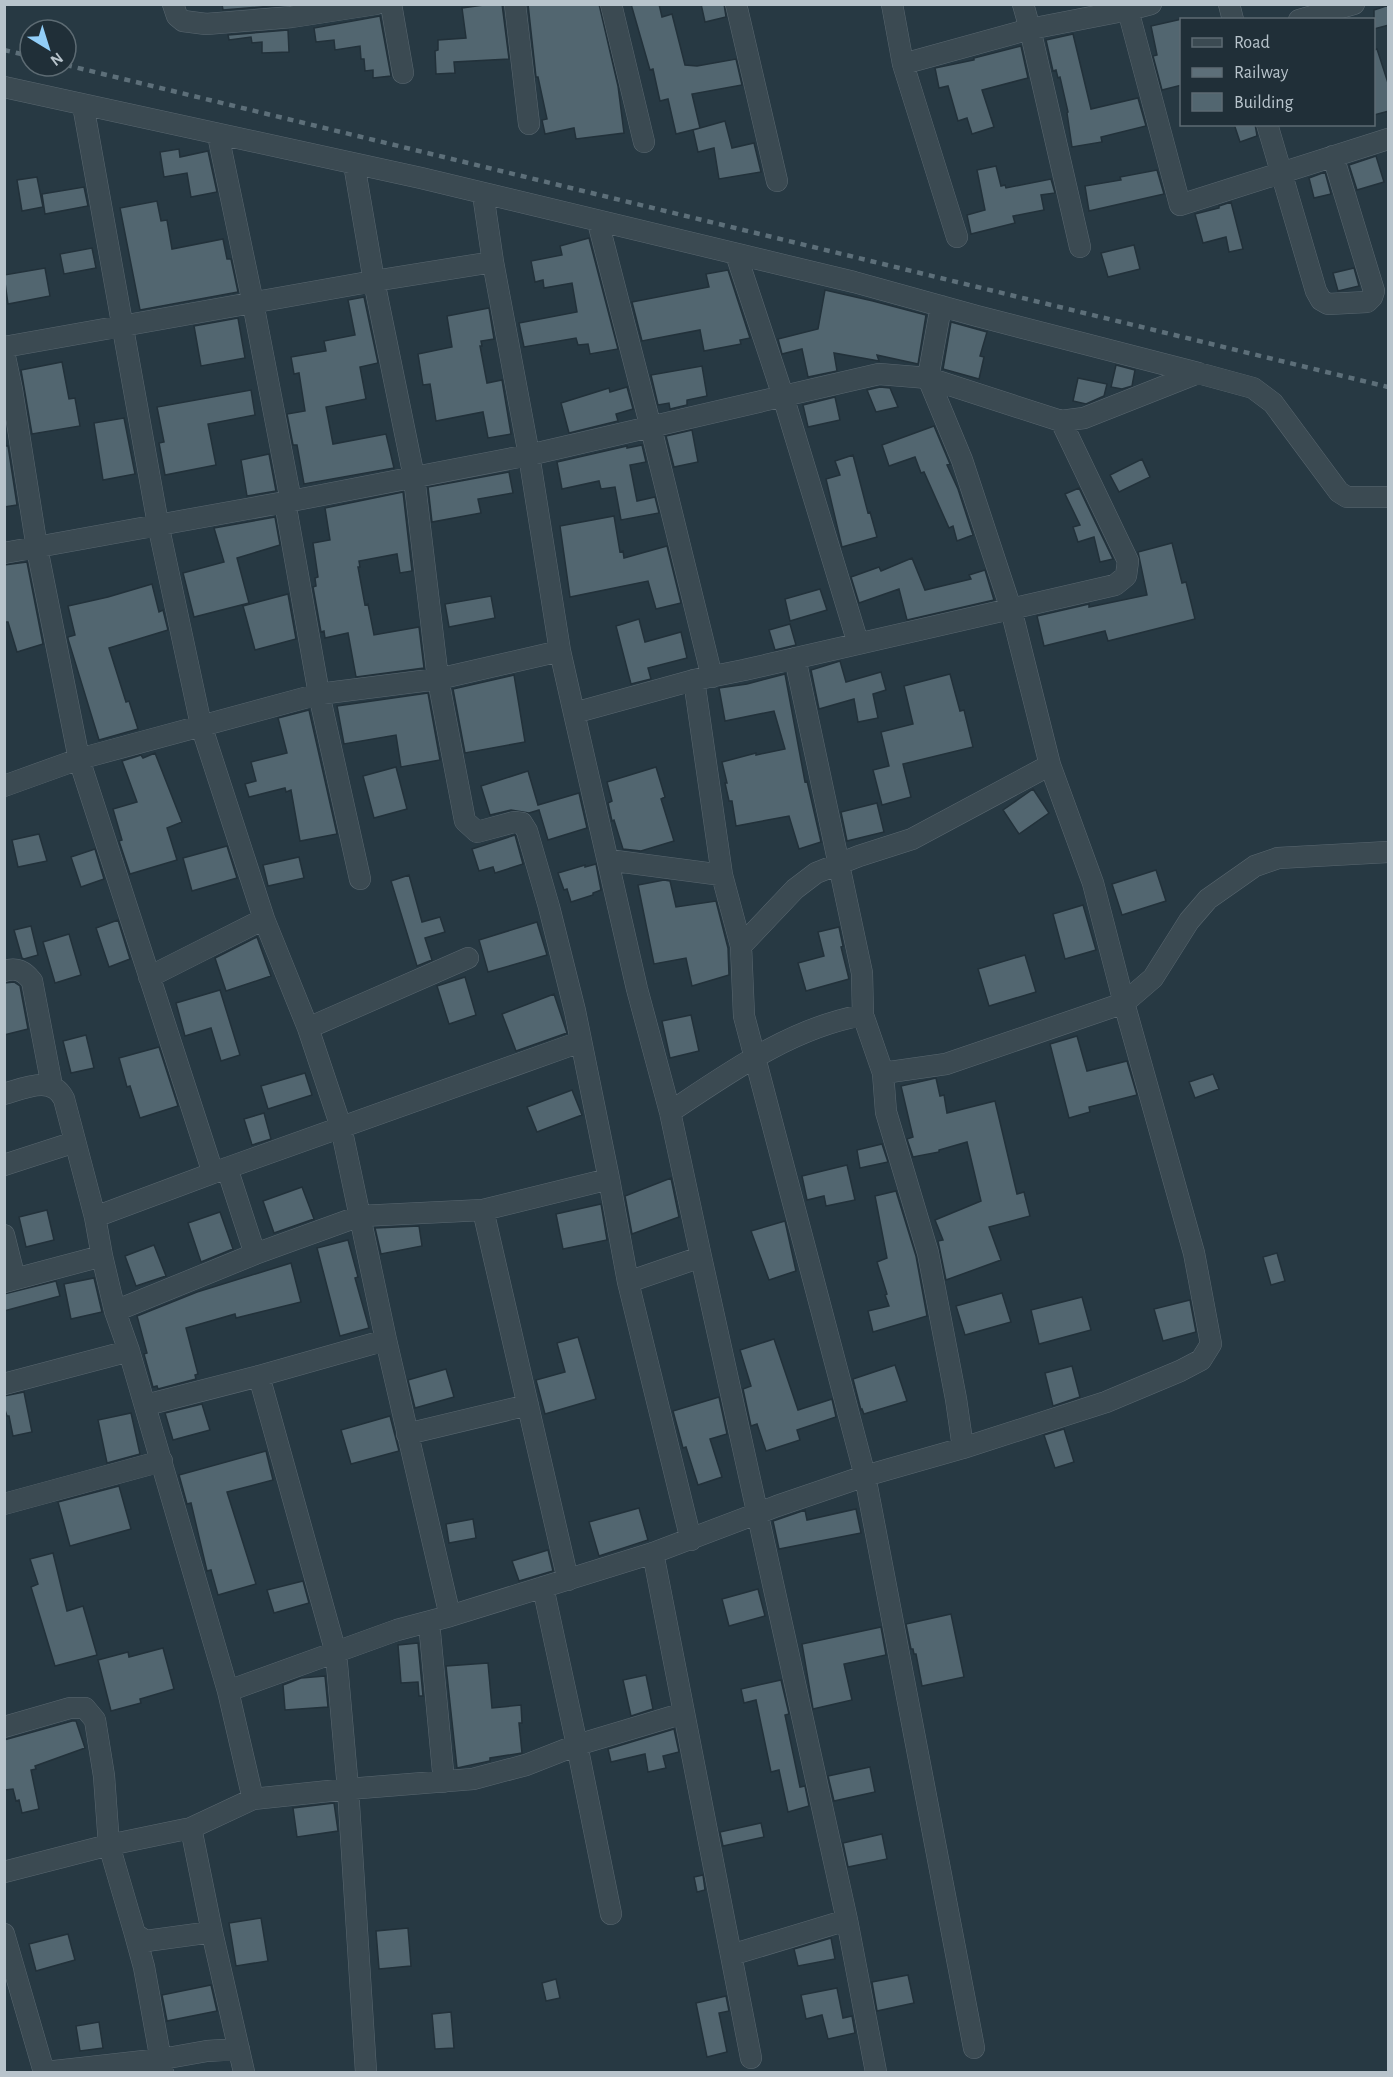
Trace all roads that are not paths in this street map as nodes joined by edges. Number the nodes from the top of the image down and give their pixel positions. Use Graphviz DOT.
graph roads {
  1 [pos="173,4"];
  2 [pos="376,4"];
  3 [pos="391,4"];
  4 [pos="515,4"];
  5 [pos="611,4"];
  6 [pos="736,4"];
  7 [pos="892,4"];
  8 [pos="1023,4"];
  9 [pos="1151,4"];
  10 [pos="1354,4"];
  11 [pos="1128,7"];
  12 [pos="291,11"];
  13 [pos="1306,18"];
  14 [pos="1030,30"];
  15 [pos="903,64"];
  16 [pos="403,73"];
  17 [pos="4,87"];
  18 [pos="83,105"];
  19 [pos="529,124"];
  20 [pos="1268,126"];
  21 [pos="218,135"];
  22 [pos="1389,139"];
  23 [pos="644,142"];
  24 [pos="1333,156"];
  25 [pos="354,164"];
  26 [pos="1282,173"];
  27 [pos="777,181"];
  28 [pos="483,194"];
  29 [pos="598,222"];
  30 [pos="957,237"];
  31 [pos="1080,247"];
  32 [pos="736,254"];
  33 [pos="493,262"];
  34 [pos="374,281"];
  35 [pos="253,303"];
  36 [pos="941,306"];
  37 [pos="123,326"];
  38 [pos="4,350"];
  39 [pos="1198,373"];
  40 [pos="928,378"];
  41 [pos="783,396"];
  42 [pos="1061,421"];
  43 [pos="651,428"];
  44 [pos="529,454"];
  45 [pos="414,477"];
  46 [pos="1389,497"];
  47 [pos="288,501"];
  48 [pos="158,524"];
  49 [pos="38,548"];
  50 [pos="4,553"];
  51 [pos="1011,609"];
  52 [pos="858,643"];
  53 [pos="560,651"];
  54 [pos="795,658"];
  55 [pos="703,678"];
  56 [pos="438,679"];
  57 [pos="319,694"];
  58 [pos="574,713"];
  59 [pos="201,724"];
  60 [pos="79,759"];
  61 [pos="1050,765"];
  62 [pos="4,786"];
  63 [pos="1389,852"];
  64 [pos="608,860"];
  65 [pos="838,864"];
  66 [pos="722,875"];
  67 [pos="360,879"];
  68 [pos="264,919"];
  69 [pos="741,946"];
  70 [pos="468,958"];
  71 [pos="4,971"];
  72 [pos="149,977"];
  73 [pos="1124,1003"];
  74 [pos="863,1015"];
  75 [pos="308,1028"];
  76 [pos="580,1042"];
  77 [pos="754,1056"];
  78 [pos="883,1073"];
  79 [pos="52,1086"];
  80 [pos="4,1094"];
  81 [pos="670,1112"];
  82 [pos="341,1126"];
  83 [pos="75,1142"];
  84 [pos="4,1165"];
  85 [pos="220,1170"];
  86 [pos="609,1179"];
  87 [pos="483,1210"];
  88 [pos="360,1216"];
  89 [pos="94,1217"];
  90 [pos="4,1235"];
  91 [pos="255,1254"];
  92 [pos="102,1256"];
  93 [pos="701,1257"];
  94 [pos="10,1281"];
  95 [pos="628,1282"];
  96 [pos="116,1311"];
  97 [pos="386,1340"];
  98 [pos="129,1351"];
  99 [pos="259,1376"];
  100 [pos="4,1384"];
  101 [pos="146,1405"];
  102 [pos="528,1405"];
  103 [pos="407,1434"];
  104 [pos="963,1448"];
  105 [pos="162,1461"];
  106 [pos="865,1476"];
  107 [pos="4,1504"];
  108 [pos="759,1514"];
  109 [pos="691,1540"];
  110 [pos="653,1553"];
  111 [pos="568,1580"];
  112 [pos="543,1587"];
  113 [pos="440,1619"];
  114 [pos="336,1653"];
  115 [pos="228,1691"];
  116 [pos="684,1713"];
  117 [pos="4,1727"];
  118 [pos="577,1744"];
  119 [pos="444,1782"];
  120 [pos="348,1789"];
  121 [pos="253,1799"];
  122 [pos="191,1828"];
  123 [pos="109,1845"];
  124 [pos="4,1872"];
  125 [pos="611,1914"];
  126 [pos="847,1920"];
  127 [pos="212,1932"];
  128 [pos="4,1934"];
  129 [pos="135,1934"];
  130 [pos="731,1955"];
  131 [pos="974,2048"];
  132 [pos="239,2049"];
  133 [pos="751,2058"];
  134 [pos="163,2066"];
  135 [pos="45,2073"];
  136 [pos="244,2073"];
  137 [pos="366,2073"];
  138 [pos="876,2073"];
  1 -- 12 [label="street"];
  2 -- 12 [label="street"];
  3 -- 16 [label="street"];
  4 -- 19 [label="street"];
  5 -- 23 [label="street"];
  6 -- 27 [label="street"];
  7 -- 15 [label="street"];
  8 -- 14 [label="street"];
  9 -- 11 [label="street"];
  10 -- 13 [label="street"];
  11 -- 14 [label="street"];
  11 -- 26 [label="street"];
  14 -- 15 [label="street"];
  14 -- 31 [label="street"];
  15 -- 30 [label="street"];
  17 -- 18 [label="street"];
  18 -- 21 [label="street"];
  18 -- 37 [label="street"];
  20 -- 26 [label="street"];
  21 -- 25 [label="street"];
  21 -- 35 [label="street"];
  22 -- 24 [label="street"];
  24 -- 26 [label="street"];
  24 -- 26 [label="street"];
  25 -- 28 [label="street"];
  25 -- 34 [label="street"];
  28 -- 29 [label="street"];
  28 -- 33 [label="street"];
  29 -- 32 [label="street"];
  29 -- 43 [label="street"];
  32 -- 36 [label="street"];
  32 -- 41 [label="street"];
  33 -- 34 [label="street"];
  33 -- 44 [label="street"];
  34 -- 35 [label="street"];
  34 -- 45 [label="street"];
  35 -- 37 [label="street"];
  35 -- 47 [label="street"];
  36 -- 39 [label="street"];
  36 -- 40 [label="street"];
  37 -- 38 [label="street"];
  37 -- 48 [label="street"];
  38 -- 49 [label="street"];
  39 -- 42 [label="street"];
  39 -- 46 [label="street"];
  40 -- 41 [label="street"];
  40 -- 42 [label="street"];
  40 -- 51 [label="street"];
  41 -- 43 [label="street"];
  41 -- 52 [label="street"];
  42 -- 51 [label="street"];
  43 -- 44 [label="street"];
  43 -- 55 [label="street"];
  44 -- 45 [label="street"];
  44 -- 53 [label="street"];
  45 -- 47 [label="street"];
  45 -- 56 [label="street"];
  47 -- 48 [label="street"];
  47 -- 57 [label="street"];
  48 -- 49 [label="street"];
  48 -- 59 [label="street"];
  49 -- 50 [label="street"];
  49 -- 60 [label="street"];
  51 -- 52 [label="street"];
  51 -- 61 [label="street"];
  52 -- 54 [label="street"];
  53 -- 56 [label="street"];
  53 -- 58 [label="street"];
  54 -- 55 [label="street"];
  54 -- 65 [label="street"];
  55 -- 58 [label="street"];
  55 -- 66 [label="street"];
  56 -- 57 [label="street"];
  56 -- 76 [label="street"];
  57 -- 59 [label="street"];
  57 -- 67 [label="street"];
  58 -- 64 [label="street"];
  59 -- 60 [label="street"];
  59 -- 68 [label="street"];
  60 -- 62 [label="street"];
  60 -- 72 [label="street"];
  61 -- 65 [label="street"];
  61 -- 73 [label="street"];
  63 -- 73 [label="street"];
  64 -- 66 [label="street"];
  64 -- 81 [label="street"];
  65 -- 69 [label="street"];
  65 -- 74 [label="street"];
  66 -- 69 [label="street"];
  68 -- 72 [label="street"];
  68 -- 75 [label="street"];
  69 -- 77 [label="street"];
  70 -- 75 [label="street"];
  71 -- 79 [label="street"];
  72 -- 85 [label="street"];
  73 -- 78 [label="street"];
  73 -- 104 [label="street"];
  74 -- 77 [label="street"];
  74 -- 78 [label="street"];
  75 -- 82 [label="street"];
  76 -- 82 [label="street"];
  76 -- 86 [label="street"];
  77 -- 81 [label="street"];
  77 -- 106 [label="street"];
  78 -- 104 [label="street"];
  79 -- 80 [label="street"];
  79 -- 83 [label="street"];
  81 -- 93 [label="street"];
  82 -- 85 [label="street"];
  82 -- 88 [label="street"];
  83 -- 84 [label="street"];
  83 -- 89 [label="street"];
  85 -- 89 [label="street"];
  85 -- 91 [label="street"];
  86 -- 87 [label="street"];
  86 -- 95 [label="street"];
  87 -- 88 [label="street"];
  87 -- 102 [label="street"];
  88 -- 91 [label="street"];
  88 -- 97 [label="street"];
  89 -- 92 [label="street"];
  90 -- 94 [label="street"];
  91 -- 96 [label="street"];
  92 -- 94 [label="street"];
  92 -- 96 [label="street"];
  93 -- 95 [label="street"];
  93 -- 108 [label="street"];
  95 -- 109 [label="street"];
  96 -- 98 [label="street"];
  97 -- 99 [label="street"];
  97 -- 103 [label="street"];
  98 -- 100 [label="street"];
  98 -- 101 [label="street"];
  99 -- 101 [label="street"];
  99 -- 114 [label="street"];
  101 -- 105 [label="street"];
  102 -- 103 [label="street"];
  102 -- 111 [label="street"];
  103 -- 113 [label="street"];
  104 -- 106 [label="street"];
  105 -- 107 [label="street"];
  105 -- 115 [label="street"];
  106 -- 108 [label="street"];
  106 -- 131 [label="street"];
  108 -- 109 [label="street"];
  108 -- 126 [label="street"];
  109 -- 110 [label="street"];
  110 -- 111 [label="street"];
  110 -- 116 [label="street"];
  111 -- 112 [label="street"];
  112 -- 113 [label="street"];
  112 -- 118 [label="street"];
  113 -- 114 [label="street"];
  113 -- 119 [label="street"];
  114 -- 115 [label="street"];
  114 -- 120 [label="street"];
  115 -- 121 [label="street"];
  116 -- 118 [label="street"];
  116 -- 130 [label="street"];
  117 -- 123 [label="street"];
  118 -- 119 [label="street"];
  118 -- 125 [label="street"];
  119 -- 120 [label="street"];
  120 -- 121 [label="street"];
  120 -- 137 [label="street"];
  121 -- 122 [label="street"];
  122 -- 123 [label="street"];
  122 -- 127 [label="street"];
  123 -- 124 [label="street"];
  123 -- 129 [label="street"];
  126 -- 130 [label="street"];
  126 -- 138 [label="street"];
  127 -- 129 [label="street"];
  127 -- 132 [label="street"];
  128 -- 135 [label="street"];
  129 -- 134 [label="street"];
  130 -- 133 [label="street"];
  132 -- 134 [label="street"];
  132 -- 136 [label="street"];
  134 -- 135 [label="street"];
}
